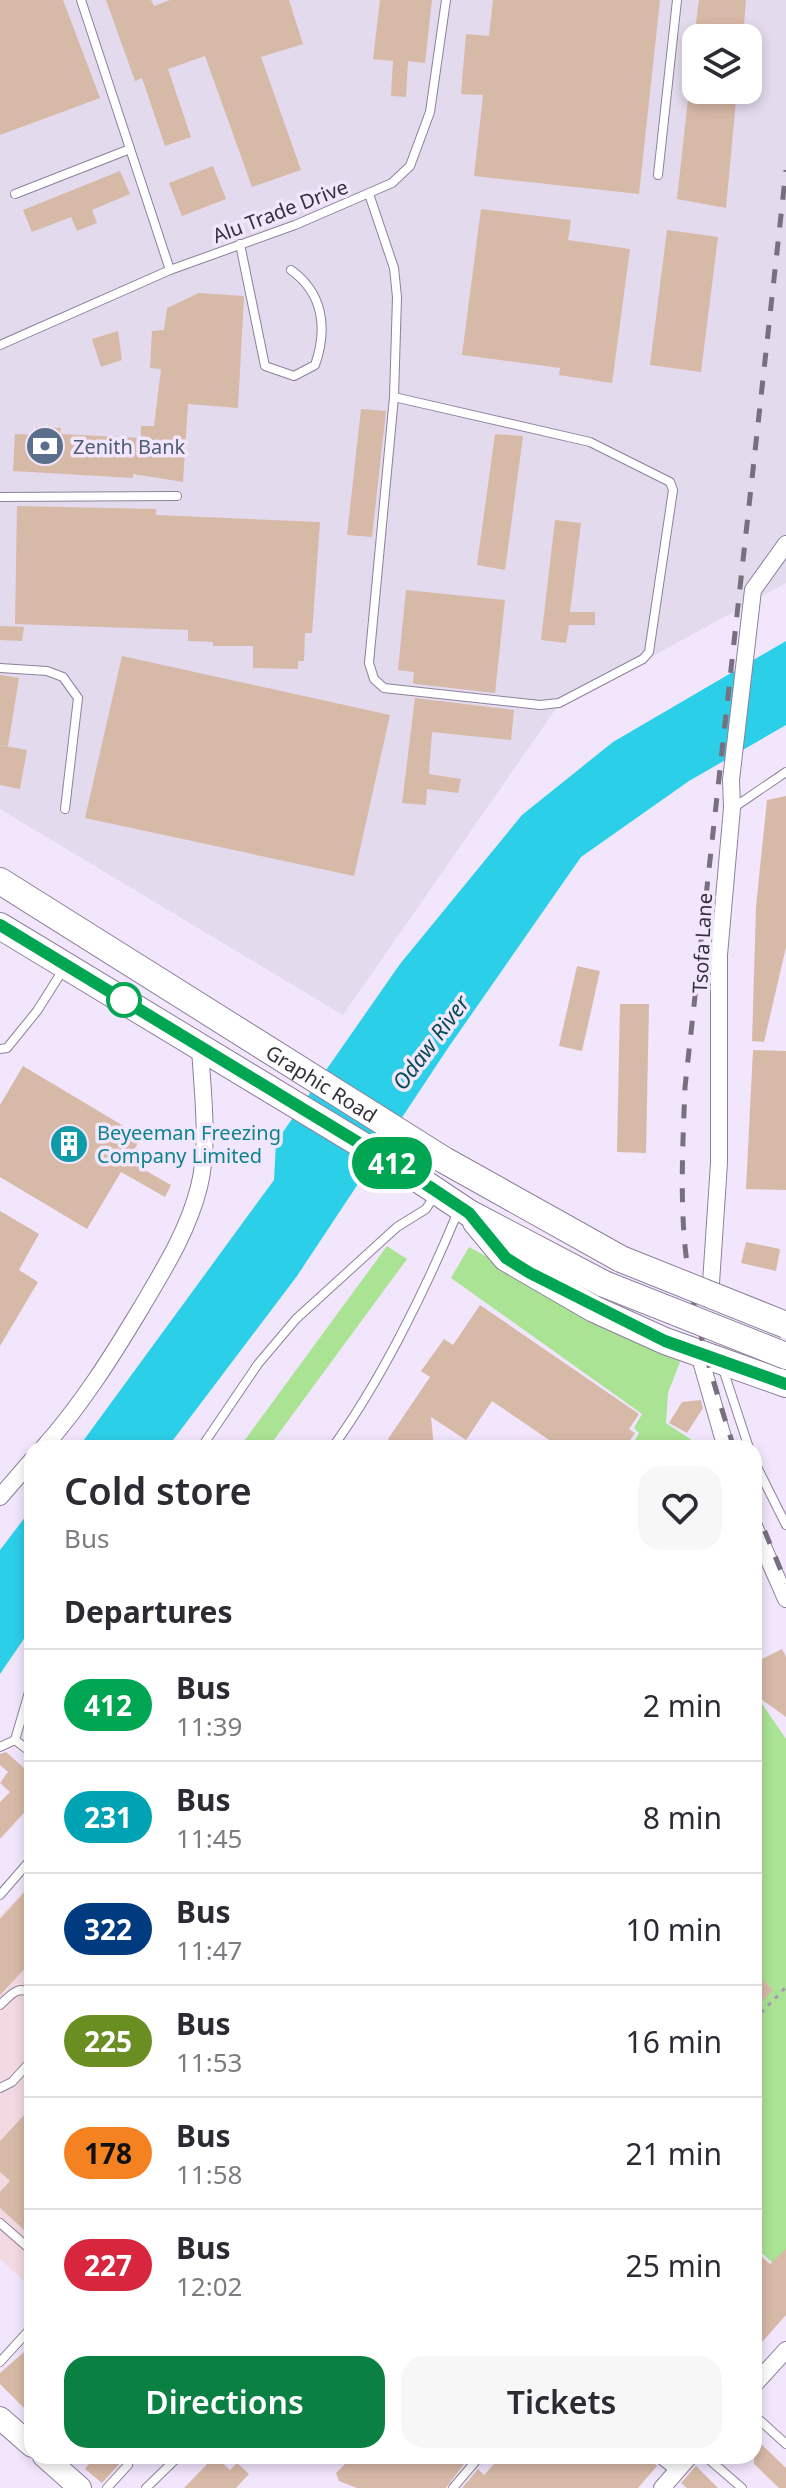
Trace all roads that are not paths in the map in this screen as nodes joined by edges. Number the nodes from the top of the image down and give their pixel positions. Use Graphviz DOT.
graph roads {
  1 [pos="81,0"];
  2 [pos="446,0"];
  3 [pos="677,0"];
  4 [pos="130,149"];
  5 [pos="658,175"];
  6 [pos="15,194"];
  7 [pos="369,194"];
  8 [pos="240,244"];
  9 [pos="170,270"];
  10 [pos="291,270"];
  11 [pos="0,345"];
  12 [pos="394,397"];
  13 [pos="177,496"];
  14 [pos="0,497"];
  15 [pos="786,544"];
  16 [pos="0,668"];
  17 [pos="786,772"];
  18 [pos="732,808"];
  19 [pos="65,809"];
  20 [pos="2,886"];
  21 [pos="0,926"];
  22 [pos="66,965"];
  23 [pos="200,1046"];
  24 [pos="0,1049"];
  25 [pos="426,1184"];
  26 [pos="528,1209"];
  27 [pos="465,1210"];
  28 [pos="711,1283"];
  29 [pos="786,1312"];
  30 [pos="786,1325"];
  31 [pos="786,1356"];
  32 [pos="710,1358"];
  33 [pos="786,1384"];
  34 [pos="50,1440"];
  35 [pos="206,1440"];
  36 [pos="338,1440"];
  37 [pos="725,1440"];
  38 [pos="746,1440"];
  39 [pos="24,1469"];
  40 [pos="762,1477"];
  41 [pos="0,1497"];
  42 [pos="786,1525"];
  43 [pos="762,1544"];
  44 [pos="786,1599"];
  45 [pos="24,1709"];
  46 [pos="15,1740"];
  47 [pos="0,1747"];
  48 [pos="24,1747"];
  49 [pos="24,1867"];
  50 [pos="0,1895"];
  51 [pos="24,1990"];
  52 [pos="0,2005"];
  53 [pos="24,2069"];
  54 [pos="0,2088"];
  55 [pos="0,2223"];
  56 [pos="24,2244"];
  57 [pos="24,2336"];
  58 [pos="785,2353"];
  59 [pos="0,2362"];
  60 [pos="762,2377"];
  61 [pos="0,2418"];
  62 [pos="762,2422"];
  63 [pos="24,2439"];
  64 [pos="786,2444"];
  65 [pos="53,2464"];
  66 [pos="128,2464"];
  67 [pos="171,2464"];
  68 [pos="473,2464"];
  69 [pos="666,2464"];
  70 [pos="683,2464"];
  71 [pos="714,2464"];
  72 [pos="676,2472"];
  73 [pos="80,2488"];
  74 [pos="107,2488"];
  75 [pos="146,2488"];
  76 [pos="453,2488"];
  77 [pos="662,2488"];
  78 [pos="742,2488"];
  1 -- 4 [label="lane"];
  2 -- 7 [label="lane, Alu Trade Drive"];
  3 -- 5 [label="lane"];
  4 -- 6 [label="lane"];
  4 -- 9 [label="lane"];
  7 -- 8 [label="lane, Alu Trade Drive"];
  7 -- 12 [label="lane"];
  8 -- 9 [label="lane, Alu Trade Drive"];
  8 -- 10 [label="lane"];
  9 -- 11 [label="lane, Alu Trade Drive"];
  12 -- 12 [label="lane"];
  13 -- 14 [label="lane"];
  15 -- 18 [label="street, Tsofa Lane"];
  16 -- 19 [label="lane"];
  17 -- 18 [label="lane"];
  18 -- 28 [label="street, Tsofa Lane"];
  20 -- 26 [label="main road, Graphic Road"];
  21 -- 22 [label="main road, Graphic Road"];
  22 -- 23 [label="main road, Graphic Road"];
  22 -- 24 [label="lane"];
  23 -- 25 [label="main road, Graphic Road"];
  23 -- 34 [label="street"];
  25 -- 27 [label="main road, Graphic Road"];
  25 -- 35 [label="lane"];
  26 -- 28 [label="main road"];
  26 -- 30 [label="main road, Graphic Road, bridge"];
  27 -- 31 [label="main road, Graphic Road, bridge"];
  27 -- 32 [label="main road"];
  27 -- 36 [label="lane"];
  28 -- 29 [label="main road"];
  32 -- 33 [label="main road"];
  32 -- 37 [label="street"];
  32 -- 38 [label="lane"];
  39 -- 41 [label="street"];
  40 -- 42 [label="lane"];
  43 -- 44 [label="street"];
  45 -- 46 [label="lane"];
  46 -- 47 [label="lane"];
  46 -- 48 [label="lane"];
  49 -- 50 [label="lane"];
  51 -- 52 [label="lane"];
  53 -- 54 [label="lane"];
  55 -- 56 [label="lane"];
  57 -- 59 [label="lane"];
  58 -- 60 [label="street"];
  61 -- 63 [label="street"];
  62 -- 64 [label="lane"];
  65 -- 73 [label="street"];
  66 -- 74 [label="lane"];
  67 -- 75 [label="lane"];
  68 -- 76 [label="lane"];
  69 -- 72 [label="lane"];
  70 -- 72 [label="street"];
  71 -- 78 [label="lane"];
  72 -- 77 [label="street"];
}
